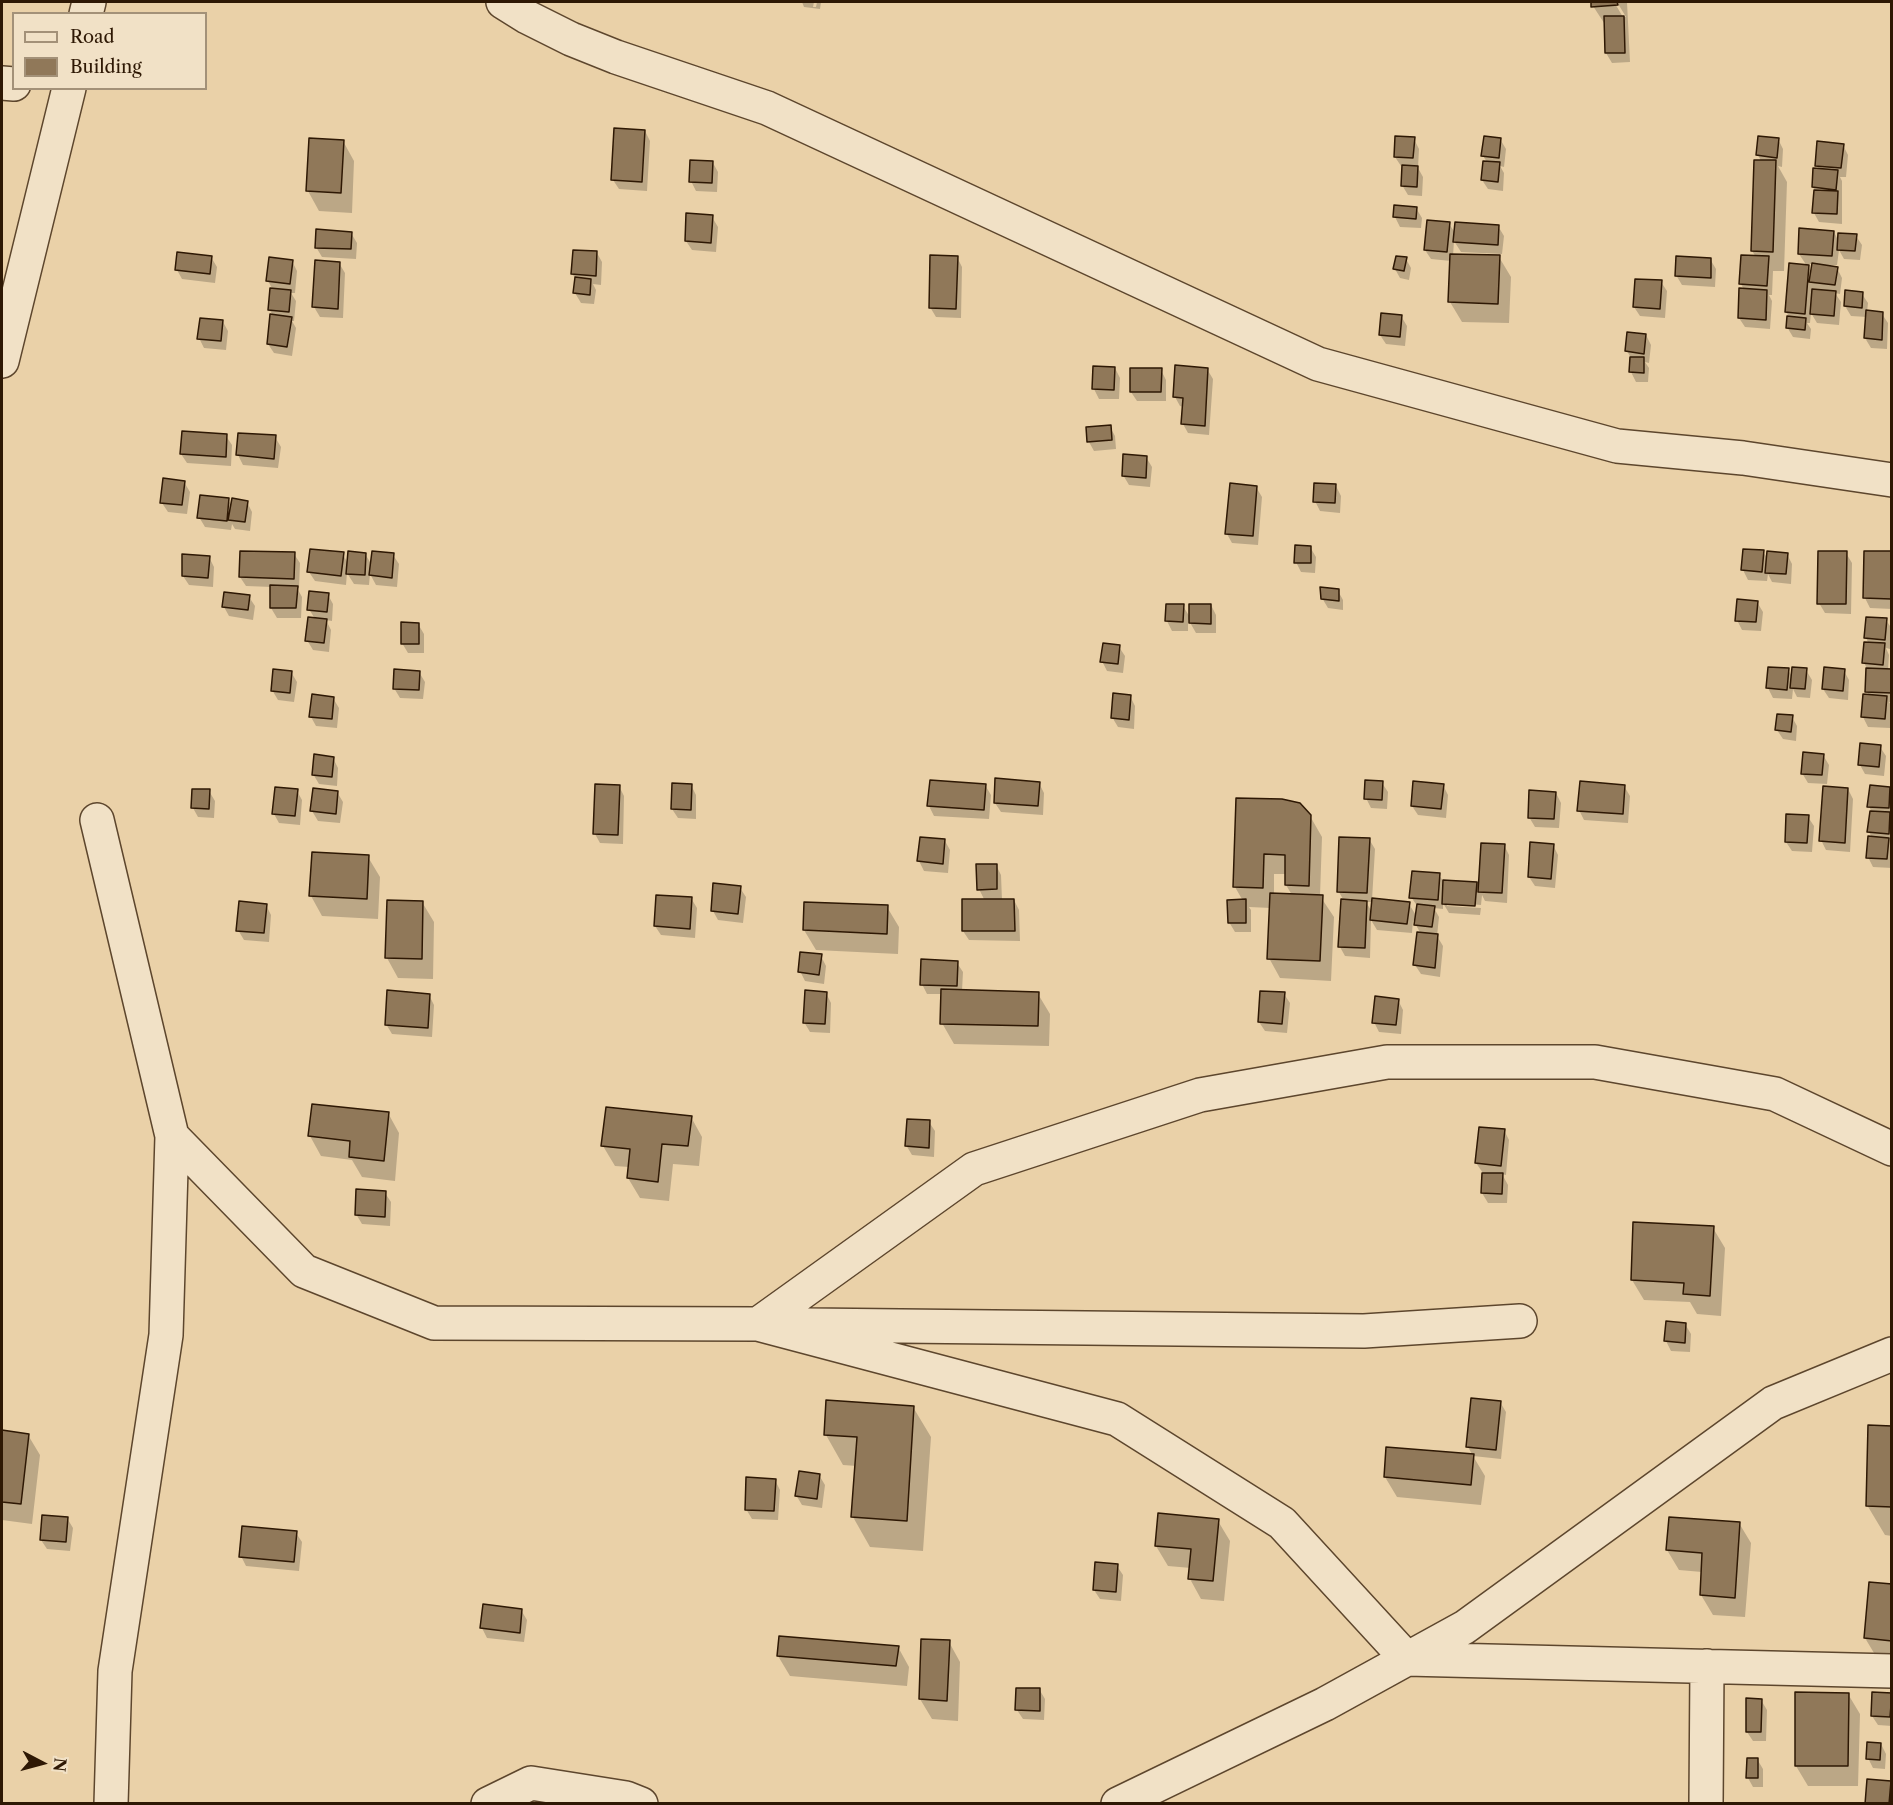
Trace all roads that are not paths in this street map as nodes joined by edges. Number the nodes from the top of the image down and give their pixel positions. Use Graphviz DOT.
graph roads {
  1 [pos="503,2"];
  2 [pos="61,90"];
  3 [pos="2,361"];
  4 [pos="1892,480"];
  5 [pos="97,820"];
  6 [pos="172,1136"];
  7 [pos="1892,1149"];
  8 [pos="1521,1321"];
  9 [pos="758,1324"];
  10 [pos="1892,1354"];
  11 [pos="1407,1659"];
  12 [pos="1707,1666"];
  13 [pos="1892,1671"];
  14 [pos="111,1803"];
  15 [pos="488,1803"];
  16 [pos="641,1803"];
  17 [pos="1118,1803"];
  18 [pos="1706,1803"];
  1 -- 4 [label="street"];
  2 -- 3 [label="street"];
  5 -- 6 [label="street"];
  6 -- 9 [label="street"];
  6 -- 14 [label="street"];
  7 -- 9 [label="street"];
  8 -- 9 [label="street"];
  9 -- 11 [label="street"];
  10 -- 11 [label="street"];
  11 -- 12 [label="street"];
  11 -- 17 [label="street"];
  12 -- 13 [label="street"];
  12 -- 18 [label="street"];
  15 -- 16 [label="street"];
}
